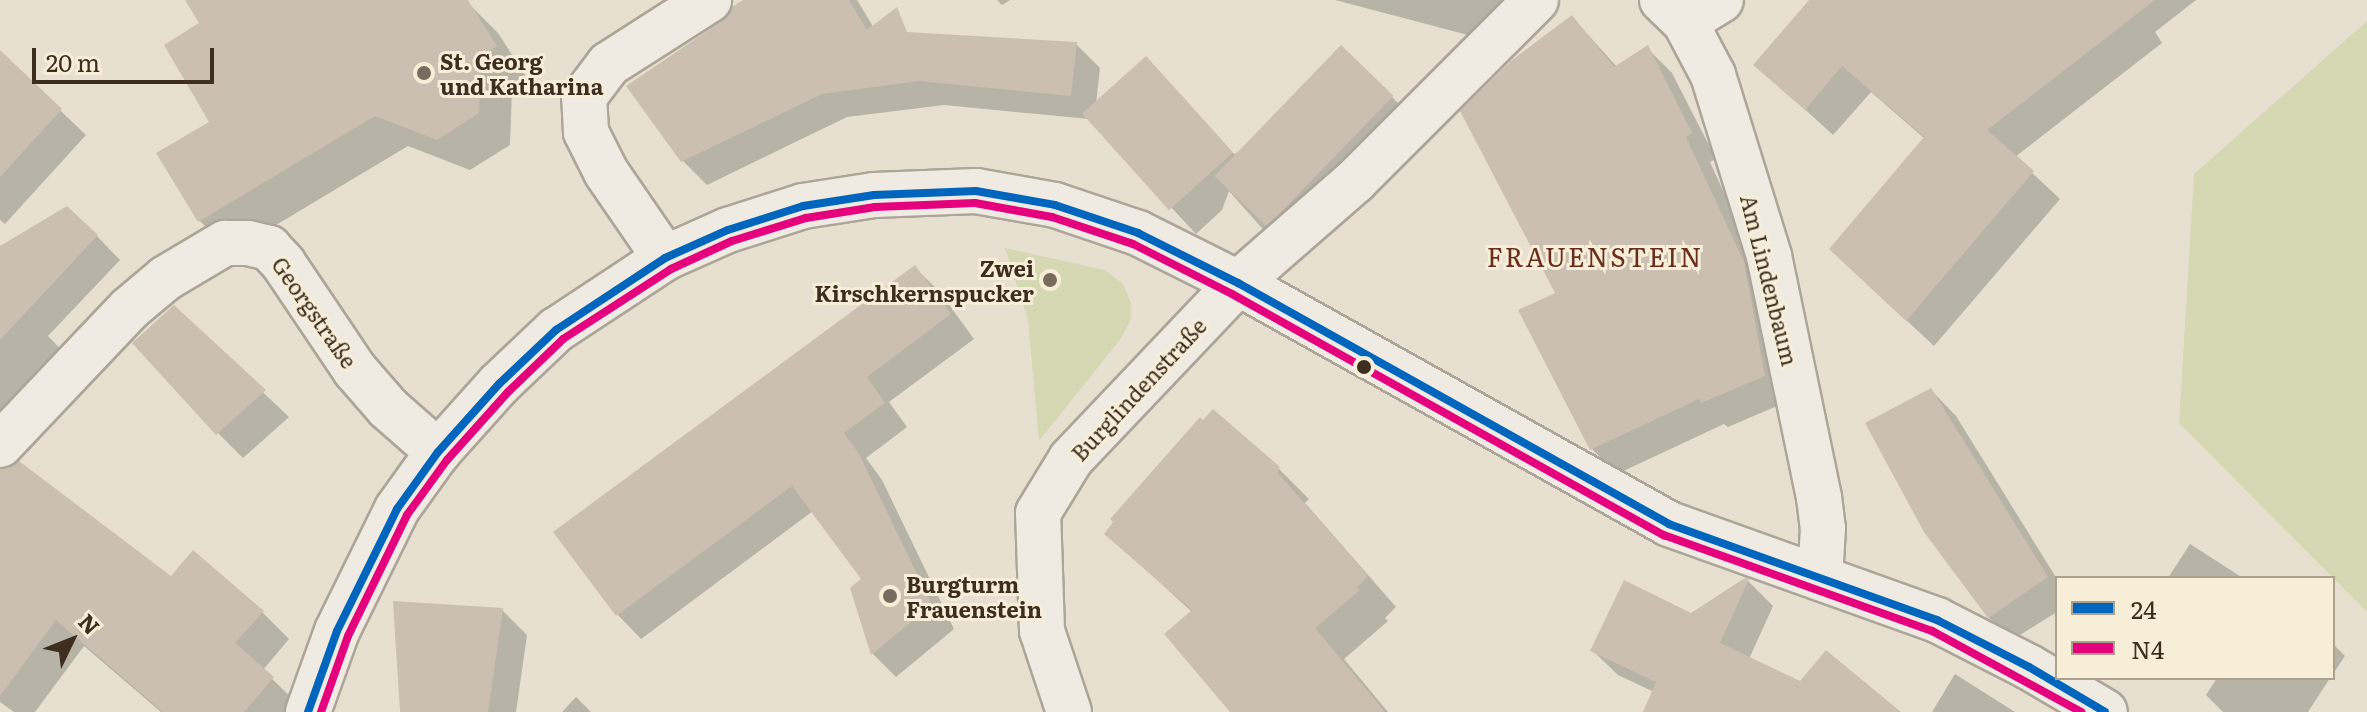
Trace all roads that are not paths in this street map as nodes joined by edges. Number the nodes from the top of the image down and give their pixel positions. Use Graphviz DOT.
graph roads {
  1 [pos="709,0"];
  2 [pos="1536,0"];
  3 [pos="1721,0"];
  4 [pos="1673,11"];
  5 [pos="665,258"];
  6 [pos="1238,283"];
  7 [pos="0,445"];
  8 [pos="438,452"];
  9 [pos="1820,578"];
  10 [pos="308,712"];
  11 [pos="1069,712"];
  12 [pos="2105,712"];
  1 -- 5 [label="street"];
  2 -- 6 [label="street, Burglindenstraße"];
  3 -- 4 [label="street"];
  4 -- 9 [label="street, Am Lindenbaum"];
  5 -- 6 [label="street"];
  5 -- 8 [label="street"];
  6 -- 9 [label="street"];
  6 -- 11 [label="street, Burglindenstraße"];
  7 -- 8 [label="street, Georgstraße"];
  8 -- 10 [label="street"];
  9 -- 12 [label="street"];
}
